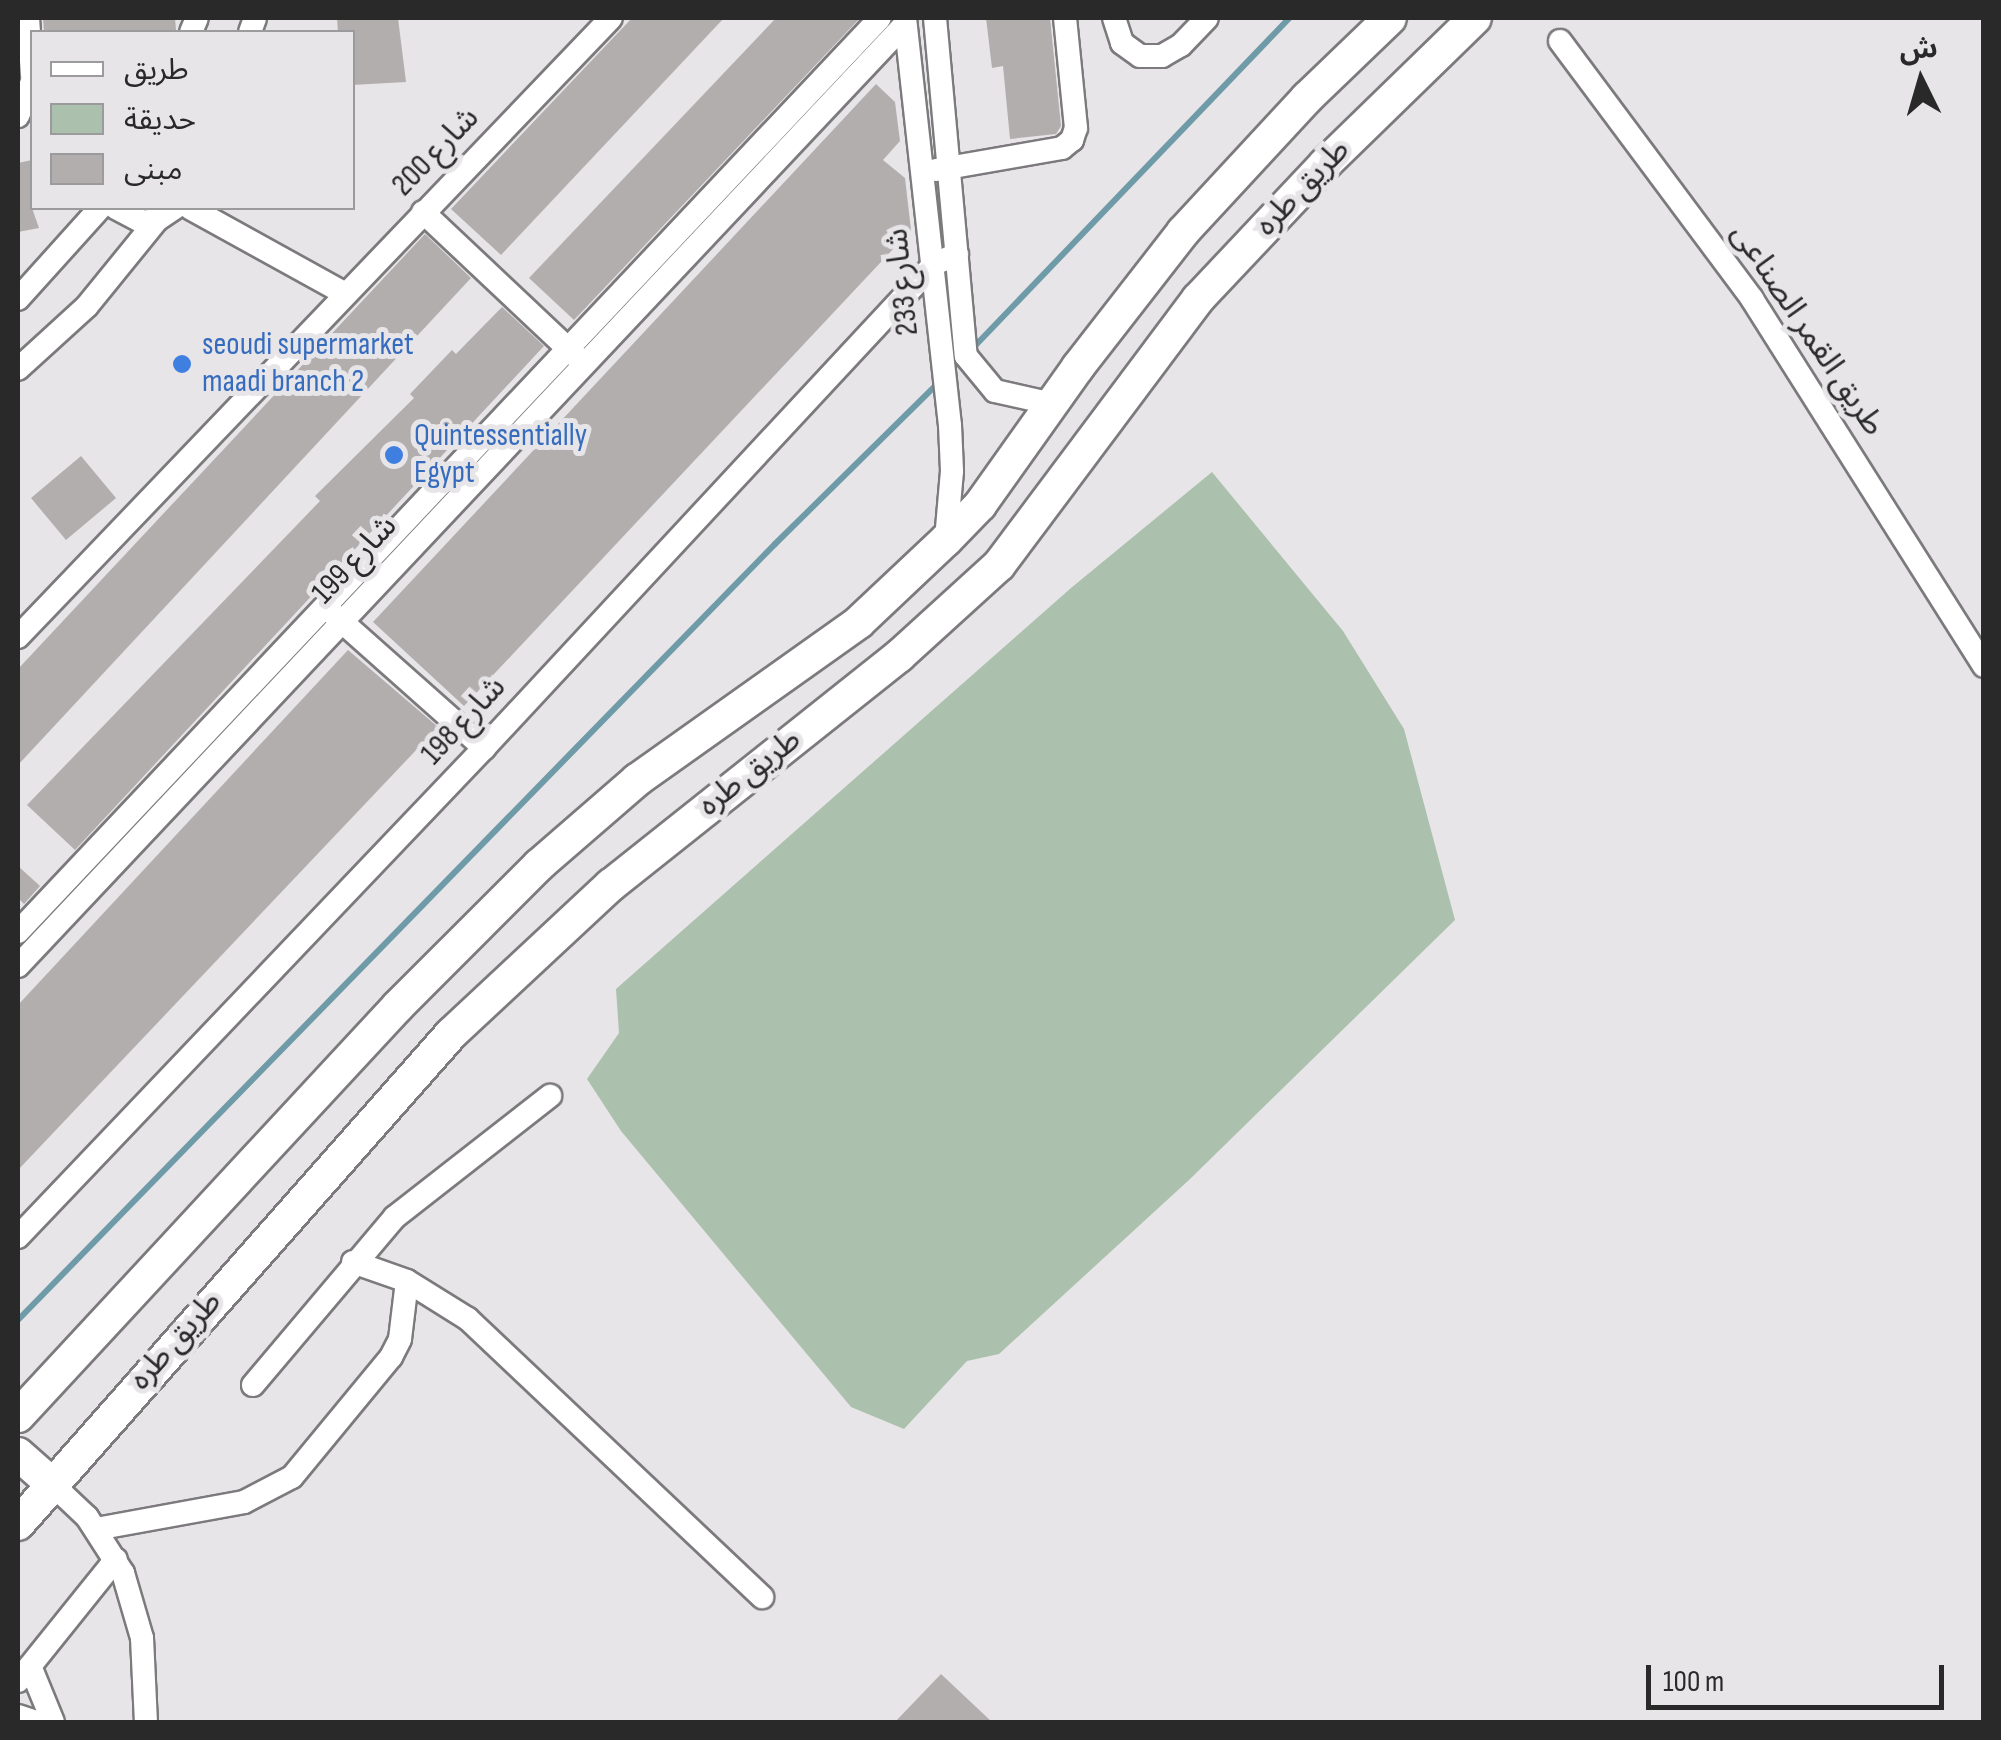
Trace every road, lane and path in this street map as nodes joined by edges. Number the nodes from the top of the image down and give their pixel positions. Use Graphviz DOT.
graph roads {
  1 [pos="28,18"];
  2 [pos="611,18"];
  3 [pos="880,18"];
  4 [pos="934,18"];
  5 [pos="1065,18"];
  6 [pos="1114,18"];
  7 [pos="1208,18"];
  8 [pos="1390,18"];
  9 [pos="1475,18"];
  10 [pos="905,21"];
  11 [pos="1560,41"];
  12 [pos="30,48"];
  13 [pos="30,84"];
  14 [pos="18,118"];
  15 [pos="951,167"];
  16 [pos="923,172"];
  17 [pos="98,210"];
  18 [pos="118,210"];
  19 [pos="194,210"];
  20 [pos="423,212"];
  21 [pos="166,214"];
  22 [pos="958,254"];
  23 [pos="934,264"];
  24 [pos="344,293"];
  25 [pos="18,299"];
  26 [pos="576,355"];
  27 [pos="18,369"];
  28 [pos="1052,404"];
  29 [pos="946,540"];
  30 [pos="333,614"];
  31 [pos="18,637"];
  32 [pos="1984,666"];
  33 [pos="484,748"];
  34 [pos="18,932"];
  35 [pos="18,966"];
  36 [pos="550,1096"];
  37 [pos="18,1237"];
  38 [pos="354,1262"];
  39 [pos="407,1281"];
  40 [pos="253,1385"];
  41 [pos="18,1416"];
  42 [pos="18,1454"];
  43 [pos="52,1484"];
  44 [pos="18,1524"];
  45 [pos="96,1529"];
  46 [pos="116,1558"];
  47 [pos="762,1596"];
  48 [pos="24,1673"];
  49 [pos="18,1716"];
  50 [pos="36,1722"];
  51 [pos="53,1722"];
  52 [pos="146,1722"];
  1 -- 12 [label="street"];
  2 -- 20 [label="street, شارع 200"];
  3 -- 26 [label="street, شارع 199"];
  4 -- 15 [label="street, شارع 233"];
  5 -- 15 [label="street"];
  6 -- 7 [label="street"];
  8 -- 28 [label="main road, طريق طره"];
  9 -- 43 [label="main road, طريق طره"];
  10 -- 16 [label="street, شارع 233"];
  10 -- 26 [label="street, شارع 199"];
  11 -- 32 [label="street, طريق القمر الصناعى"];
  13 -- 14 [label="street"];
  15 -- 16 [label="street"];
  15 -- 22 [label="street, شارع 233"];
  16 -- 23 [label="street, شارع 233"];
  17 -- 25 [label="street"];
  18 -- 21 [label="street"];
  19 -- 24 [label="street"];
  20 -- 24 [label="street, شارع 200"];
  20 -- 26 [label="street"];
  21 -- 27 [label="street"];
  22 -- 23 [label="street, شارع 198"];
  22 -- 28 [label="street, شارع 233"];
  23 -- 29 [label="street, شارع 233"];
  23 -- 33 [label="street, شارع 198"];
  24 -- 31 [label="street, شارع 200"];
  26 -- 30 [label="street, شارع 199"];
  28 -- 29 [label="main road, طريق طره"];
  29 -- 41 [label="main road, طريق طره"];
  30 -- 33 [label="street"];
  30 -- 34 [label="street, شارع 199"];
  30 -- 35 [label="street, شارع 199"];
  33 -- 37 [label="street, شارع 198"];
  36 -- 38 [label="street"];
  38 -- 39 [label="street"];
  38 -- 40 [label="street"];
  39 -- 45 [label="street"];
  39 -- 47 [label="street"];
  42 -- 43 [label="main road"];
  43 -- 44 [label="main road, طريق طره"];
  43 -- 45 [label="street"];
  45 -- 46 [label="street"];
  46 -- 48 [label="street"];
  46 -- 52 [label="street"];
  48 -- 51 [label="street"];
  49 -- 50 [label="street"];
}
